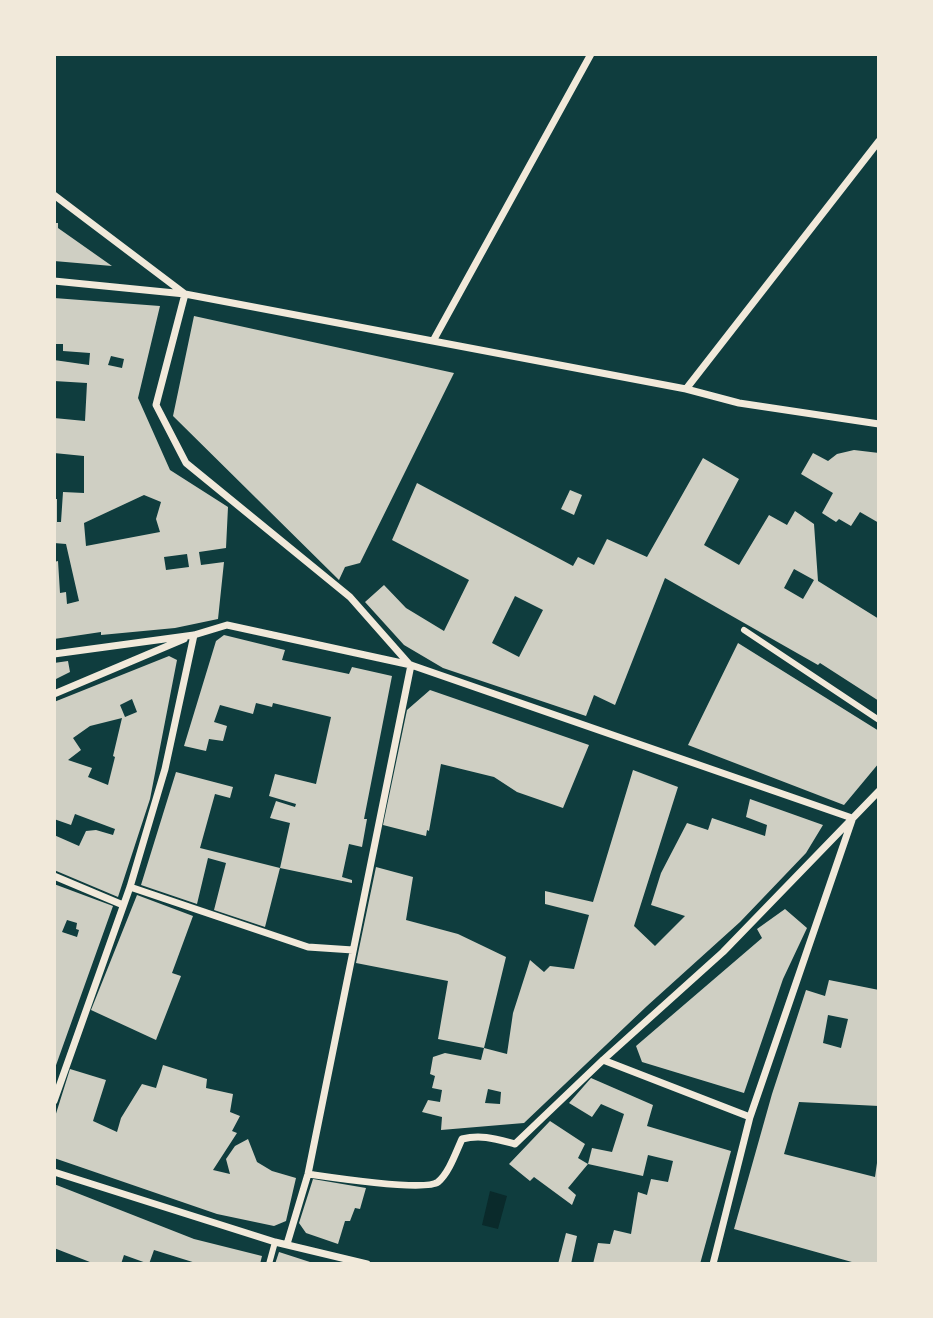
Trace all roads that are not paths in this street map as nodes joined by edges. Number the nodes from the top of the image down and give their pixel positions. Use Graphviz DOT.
graph roads {
  1 [pos="591,54"];
  2 [pos="879,141"];
  3 [pos="54,195"];
  4 [pos="54,281"];
  5 [pos="186,294"];
  6 [pos="433,341"];
  7 [pos="686,389"];
  8 [pos="879,424"];
  9 [pos="744,630"];
  10 [pos="194,635"];
  11 [pos="54,654"];
  12 [pos="411,665"];
  13 [pos="54,694"];
  14 [pos="879,720"];
  15 [pos="879,791"];
  16 [pos="852,818"];
  17 [pos="54,876"];
  18 [pos="130,887"];
  19 [pos="123,905"];
  20 [pos="353,950"];
  21 [pos="603,1060"];
  22 [pos="54,1101"];
  23 [pos="750,1117"];
  24 [pos="54,1172"];
  25 [pos="307,1174"];
  26 [pos="275,1242"];
  27 [pos="287,1244"];
  28 [pos="269,1264"];
  29 [pos="367,1264"];
  30 [pos="713,1264"];
  1 -- 6 [label="street"];
  2 -- 7 [label="street"];
  3 -- 5 [label="street"];
  4 -- 5 [label="street"];
  5 -- 6 [label="street"];
  5 -- 12 [label="street"];
  6 -- 7 [label="street"];
  7 -- 8 [label="street"];
  9 -- 14 [label="street"];
  10 -- 11 [label="street"];
  10 -- 12 [label="street"];
  10 -- 13 [label="street"];
  10 -- 18 [label="street"];
  12 -- 16 [label="street"];
  12 -- 20 [label="street"];
  15 -- 16 [label="street"];
  16 -- 21 [label="street"];
  16 -- 23 [label="street"];
  17 -- 19 [label="street"];
  18 -- 19 [label="street"];
  18 -- 20 [label="street"];
  19 -- 22 [label="street"];
  20 -- 25 [label="street"];
  21 -- 23 [label="street"];
  21 -- 25 [label="street"];
  23 -- 30 [label="street"];
  24 -- 26 [label="street"];
  25 -- 27 [label="street"];
  26 -- 27 [label="street"];
  26 -- 28 [label="street"];
  27 -- 29 [label="street"];
}
